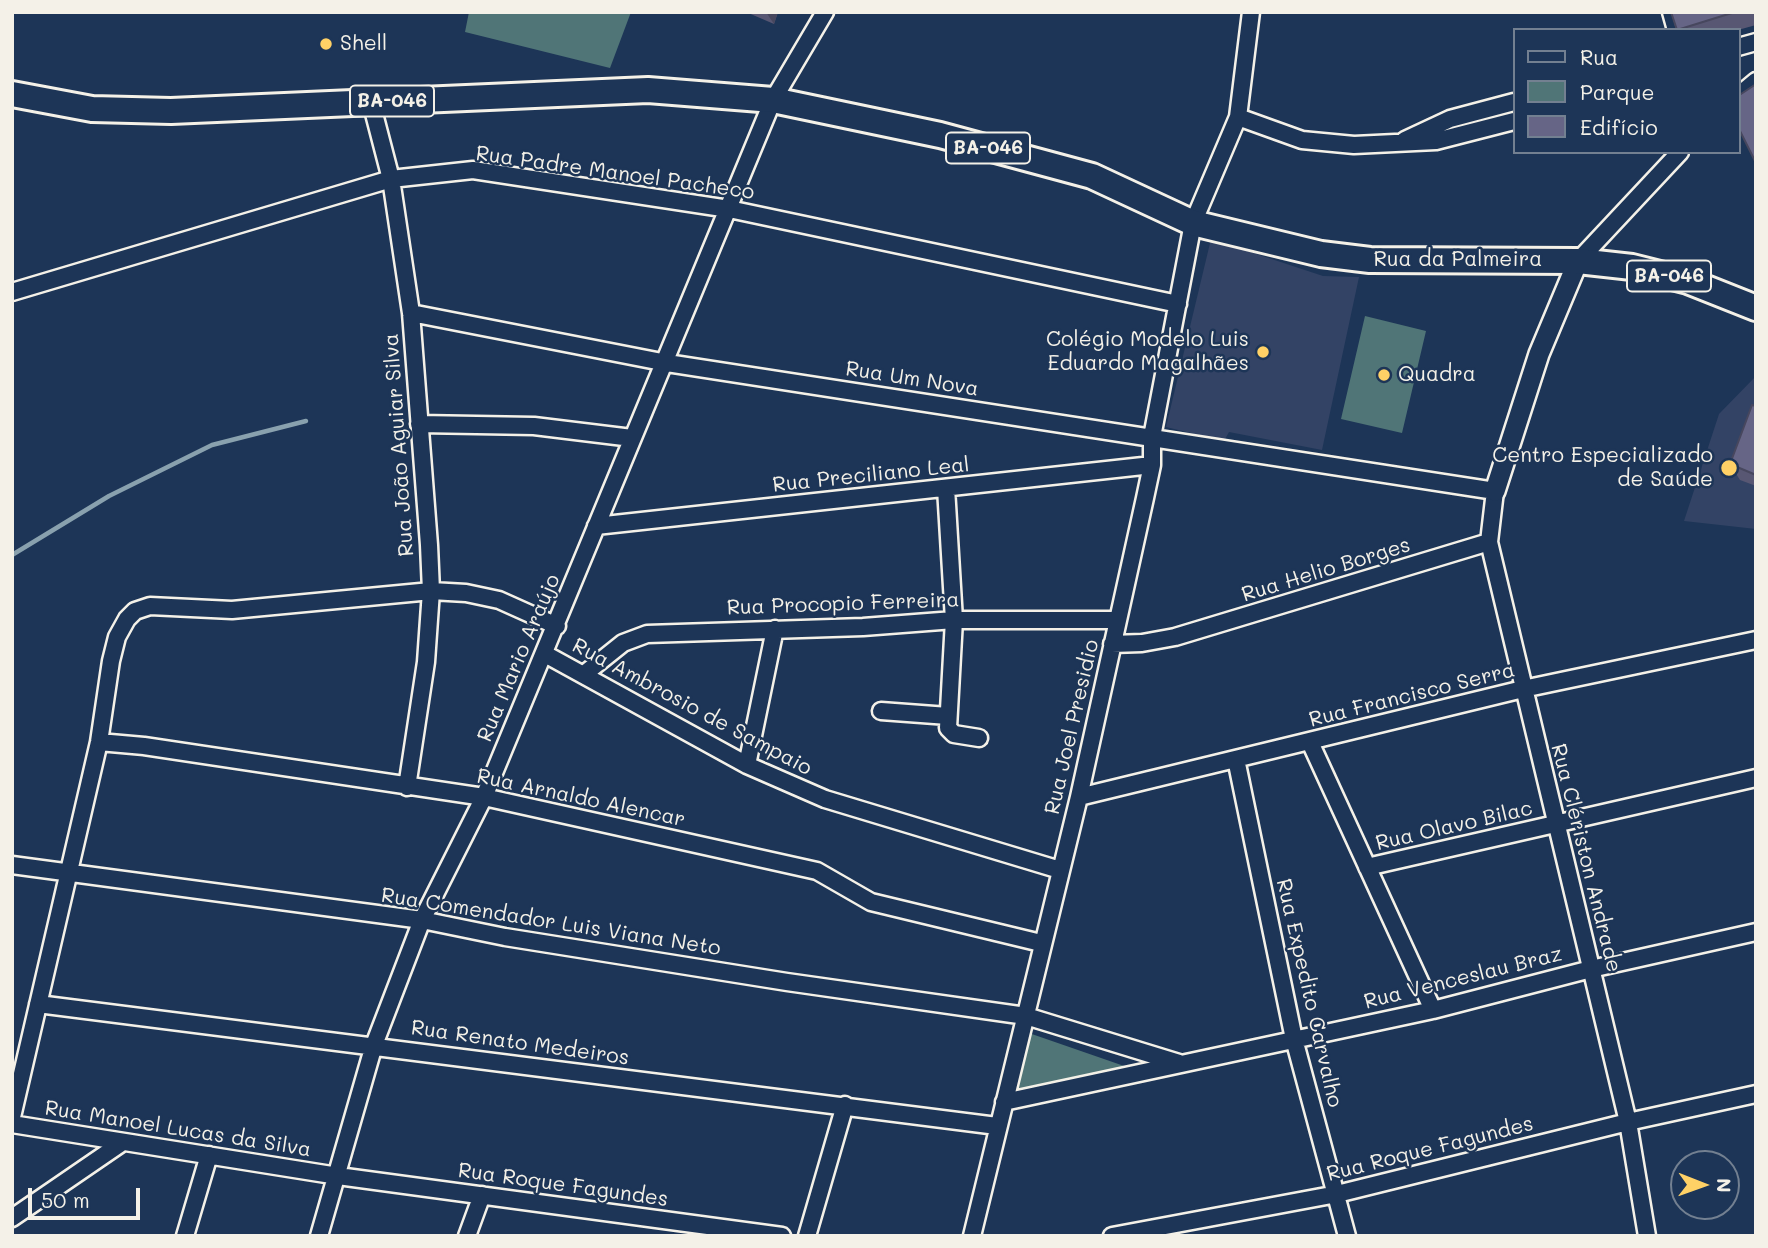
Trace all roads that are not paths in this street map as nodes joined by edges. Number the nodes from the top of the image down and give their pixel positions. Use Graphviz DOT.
graph roads {
  1 [pos="825,12"];
  2 [pos="1251,12"];
  3 [pos="1756,81"];
  4 [pos="12,94"];
  5 [pos="1740,94"];
  6 [pos="773,100"];
  7 [pos="371,102"];
  8 [pos="1512,103"];
  9 [pos="1238,117"];
  10 [pos="1512,122"];
  11 [pos="1401,143"];
  12 [pos="1678,154"];
  13 [pos="391,179"];
  14 [pos="729,209"];
  15 [pos="1193,223"];
  16 [pos="1578,261"];
  17 [pos="12,292"];
  18 [pos="1178,304"];
  19 [pos="1756,308"];
  20 [pos="411,313"];
  21 [pos="667,363"];
  22 [pos="419,424"];
  23 [pos="1152,437"];
  24 [pos="632,438"];
  25 [pos="1152,465"];
  26 [pos="946,488"];
  27 [pos="1495,491"];
  28 [pos="596,526"];
  29 [pos="1489,542"];
  30 [pos="431,591"];
  31 [pos="954,620"];
  32 [pos="1117,620"];
  33 [pos="557,625"];
  34 [pos="775,629"];
  35 [pos="1756,640"];
  36 [pos="1112,644"];
  37 [pos="545,654"];
  38 [pos="583,675"];
  39 [pos="1523,689"];
  40 [pos="881,711"];
  41 [pos="948,716"];
  42 [pos="979,738"];
  43 [pos="99,742"];
  44 [pos="1310,742"];
  45 [pos="1236,759"];
  46 [pos="747,765"];
  47 [pos="1756,778"];
  48 [pos="407,787"];
  49 [pos="1079,796"];
  50 [pos="484,797"];
  51 [pos="1555,824"];
  52 [pos="12,866"];
  53 [pos="1367,867"];
  54 [pos="1060,870"];
  55 [pos="68,875"];
  56 [pos="422,920"];
  57 [pos="1756,932"];
  58 [pos="1041,943"];
  59 [pos="1591,969"];
  60 [pos="38,1003"];
  61 [pos="1433,1010"];
  62 [pos="1026,1016"];
  63 [pos="1294,1039"];
  64 [pos="374,1045"];
  65 [pos="1178,1063"];
  66 [pos="1756,1094"];
  67 [pos="1004,1102"];
  68 [pos="845,1105"];
  69 [pos="12,1117"];
  70 [pos="1628,1122"];
  71 [pos="12,1124"];
  72 [pos="997,1126"];
  73 [pos="123,1142"];
  74 [pos="209,1155"];
  75 [pos="338,1176"];
  76 [pos="1337,1194"];
  77 [pos="482,1195"];
  78 [pos="12,1218"];
  79 [pos="678,1223"];
  80 [pos="185,1236"];
  81 [pos="319,1236"];
  82 [pos="467,1236"];
  83 [pos="668,1236"];
  84 [pos="782,1236"];
  85 [pos="807,1236"];
  86 [pos="972,1236"];
  87 [pos="1112,1236"];
  88 [pos="1347,1236"];
  89 [pos="1647,1236"];
  1 -- 6 [label="street, Rua Mario Araújo"];
  2 -- 9 [label="street, Rua Joel Presidio"];
  3 -- 5 [label="street"];
  4 -- 7 [label="main road, BA-046"];
  6 -- 7 [label="main road, BA-046"];
  6 -- 14 [label="street, Rua Mario Araújo"];
  6 -- 15 [label="main road, BA-046"];
  7 -- 13 [label="street, Rua João Aguiar Silva"];
  8 -- 11 [label="street"];
  9 -- 11 [label="street"];
  9 -- 15 [label="street, Rua Joel Presidio"];
  10 -- 11 [label="street"];
  12 -- 16 [label="street"];
  13 -- 14 [label="street, Rua Padre Manoel Pacheco"];
  13 -- 17 [label="street, Rua Padre Manoel Pacheco"];
  13 -- 20 [label="street, Rua João Aguiar Silva"];
  14 -- 18 [label="street, Rua Padre Manoel Pacheco"];
  14 -- 21 [label="street, Rua Mario Araújo"];
  15 -- 16 [label="main road, Rua da Palmeira / BA-046"];
  15 -- 18 [label="street, Rua Joel Presidio"];
  16 -- 19 [label="main road, BA-046"];
  16 -- 27 [label="street"];
  18 -- 23 [label="street, Rua Joel Presidio"];
  20 -- 21 [label="street, Rua Um Nova"];
  20 -- 22 [label="street, Rua João Aguiar Silva"];
  21 -- 23 [label="street, Rua Um Nova"];
  21 -- 24 [label="street, Rua Mario Araújo"];
  22 -- 24 [label="street"];
  22 -- 30 [label="street, Rua João Aguiar Silva"];
  23 -- 25 [label="street, Rua Joel Presidio"];
  23 -- 27 [label="street, Rua Um Nova"];
  24 -- 28 [label="street, Rua Mario Araújo"];
  25 -- 26 [label="street, Rua Preciliano Leal"];
  25 -- 32 [label="street, Rua Joel Presidio"];
  26 -- 28 [label="street, Rua Preciliano Leal"];
  26 -- 31 [label="street"];
  27 -- 29 [label="street, Rua Clériston Andrade"];
  28 -- 33 [label="street, Rua Mario Araújo"];
  29 -- 36 [label="street, Rua Helio Borges"];
  29 -- 39 [label="street, Rua Clériston Andrade"];
  30 -- 33 [label="street"];
  30 -- 43 [label="street"];
  30 -- 48 [label="street, Rua João Aguiar Silva"];
  31 -- 32 [label="street, Rua Procopio Ferreira"];
  31 -- 34 [label="street, Rua Procopio Ferreira"];
  31 -- 41 [label="street"];
  32 -- 36 [label="street, Rua Joel Presidio"];
  33 -- 37 [label="street, Rua Mario Araújo"];
  34 -- 38 [label="street, Rua Procopio Ferreira"];
  34 -- 46 [label="street"];
  35 -- 39 [label="street, Rua Francisco Serra"];
  36 -- 49 [label="street, Rua Joel Presidio"];
  37 -- 38 [label="street, Rua Ambrosio de Sampaio"];
  37 -- 50 [label="street, Rua Mario Araújo"];
  38 -- 46 [label="street, Rua Ambrosio de Sampaio"];
  39 -- 44 [label="street, Rua Francisco Serra"];
  39 -- 51 [label="street, Rua Clériston Andrade"];
  40 -- 41 [label="street"];
  41 -- 42 [label="street"];
  43 -- 48 [label="street, Rua Arnaldo Alencar"];
  43 -- 55 [label="street"];
  44 -- 45 [label="street, Rua Francisco Serra"];
  44 -- 53 [label="street"];
  45 -- 49 [label="street, Rua Francisco Serra"];
  45 -- 63 [label="street, Rua Expedito Carvalho"];
  46 -- 54 [label="street, Rua Ambrosio de Sampaio"];
  47 -- 51 [label="street, Rua Olavo Bilac"];
  48 -- 50 [label="street, Rua Arnaldo Alencar"];
  49 -- 54 [label="street, Rua Joel Presidio"];
  50 -- 56 [label="street, Rua Mario Araújo"];
  50 -- 58 [label="street, Rua Arnaldo Alencar"];
  51 -- 53 [label="street, Rua Olavo Bilac"];
  51 -- 59 [label="street, Rua Clériston Andrade"];
  52 -- 55 [label="street, Rua Comendador Luis Viana Neto"];
  53 -- 61 [label="street"];
  54 -- 58 [label="street, Rua Joel Presidio"];
  55 -- 56 [label="street, Rua Comendador Luis Viana Neto"];
  55 -- 60 [label="street"];
  56 -- 62 [label="street, Rua Comendador Luis Viana Neto"];
  56 -- 64 [label="street, Rua Mario Araújo"];
  57 -- 59 [label="street, Rua Venceslau Braz"];
  58 -- 62 [label="street, Rua Joel Presidio"];
  59 -- 61 [label="street, Rua Venceslau Braz"];
  59 -- 70 [label="street, Rua Clériston Andrade"];
  60 -- 64 [label="street, Rua Renato Medeiros"];
  60 -- 69 [label="street"];
  61 -- 63 [label="street, Rua Venceslau Braz"];
  62 -- 65 [label="street, Rua Comendador Luis Viana Neto"];
  62 -- 67 [label="street, Rua Joel Presidio"];
  63 -- 65 [label="street, Rua Venceslau Braz"];
  63 -- 76 [label="street, Rua Expedito Carvalho"];
  64 -- 68 [label="street, Rua Renato Medeiros"];
  64 -- 75 [label="street, Rua Mario Araújo"];
  65 -- 67 [label="street, Rua Venceslau Braz"];
  66 -- 70 [label="street, Rua Roque Fagundes"];
  67 -- 72 [label="street, Rua Joel Presidio"];
  68 -- 72 [label="street, Rua Renato Medeiros"];
  68 -- 85 [label="street"];
  70 -- 76 [label="street, Rua Roque Fagundes"];
  70 -- 89 [label="street, Rua Clériston Andrade"];
  71 -- 73 [label="street, Rua Manoel Lucas da Silva"];
  72 -- 86 [label="street, Rua Joel Presidio"];
  73 -- 74 [label="street, Rua Manoel Lucas da Silva"];
  73 -- 78 [label="street"];
  74 -- 75 [label="street, Rua Manoel Lucas da Silva"];
  74 -- 80 [label="street"];
  75 -- 77 [label="street, Rua Roque Fagundes"];
  75 -- 81 [label="street, Rua Mario Araújo"];
  76 -- 87 [label="street, Rua Roque Fagundes"];
  76 -- 88 [label="street, Rua Expedito Carvalho"];
  77 -- 79 [label="street, Rua Roque Fagundes"];
  77 -- 82 [label="street"];
  79 -- 83 [label="street"];
  79 -- 84 [label="street, Rua Roque Fagundes"];
}
